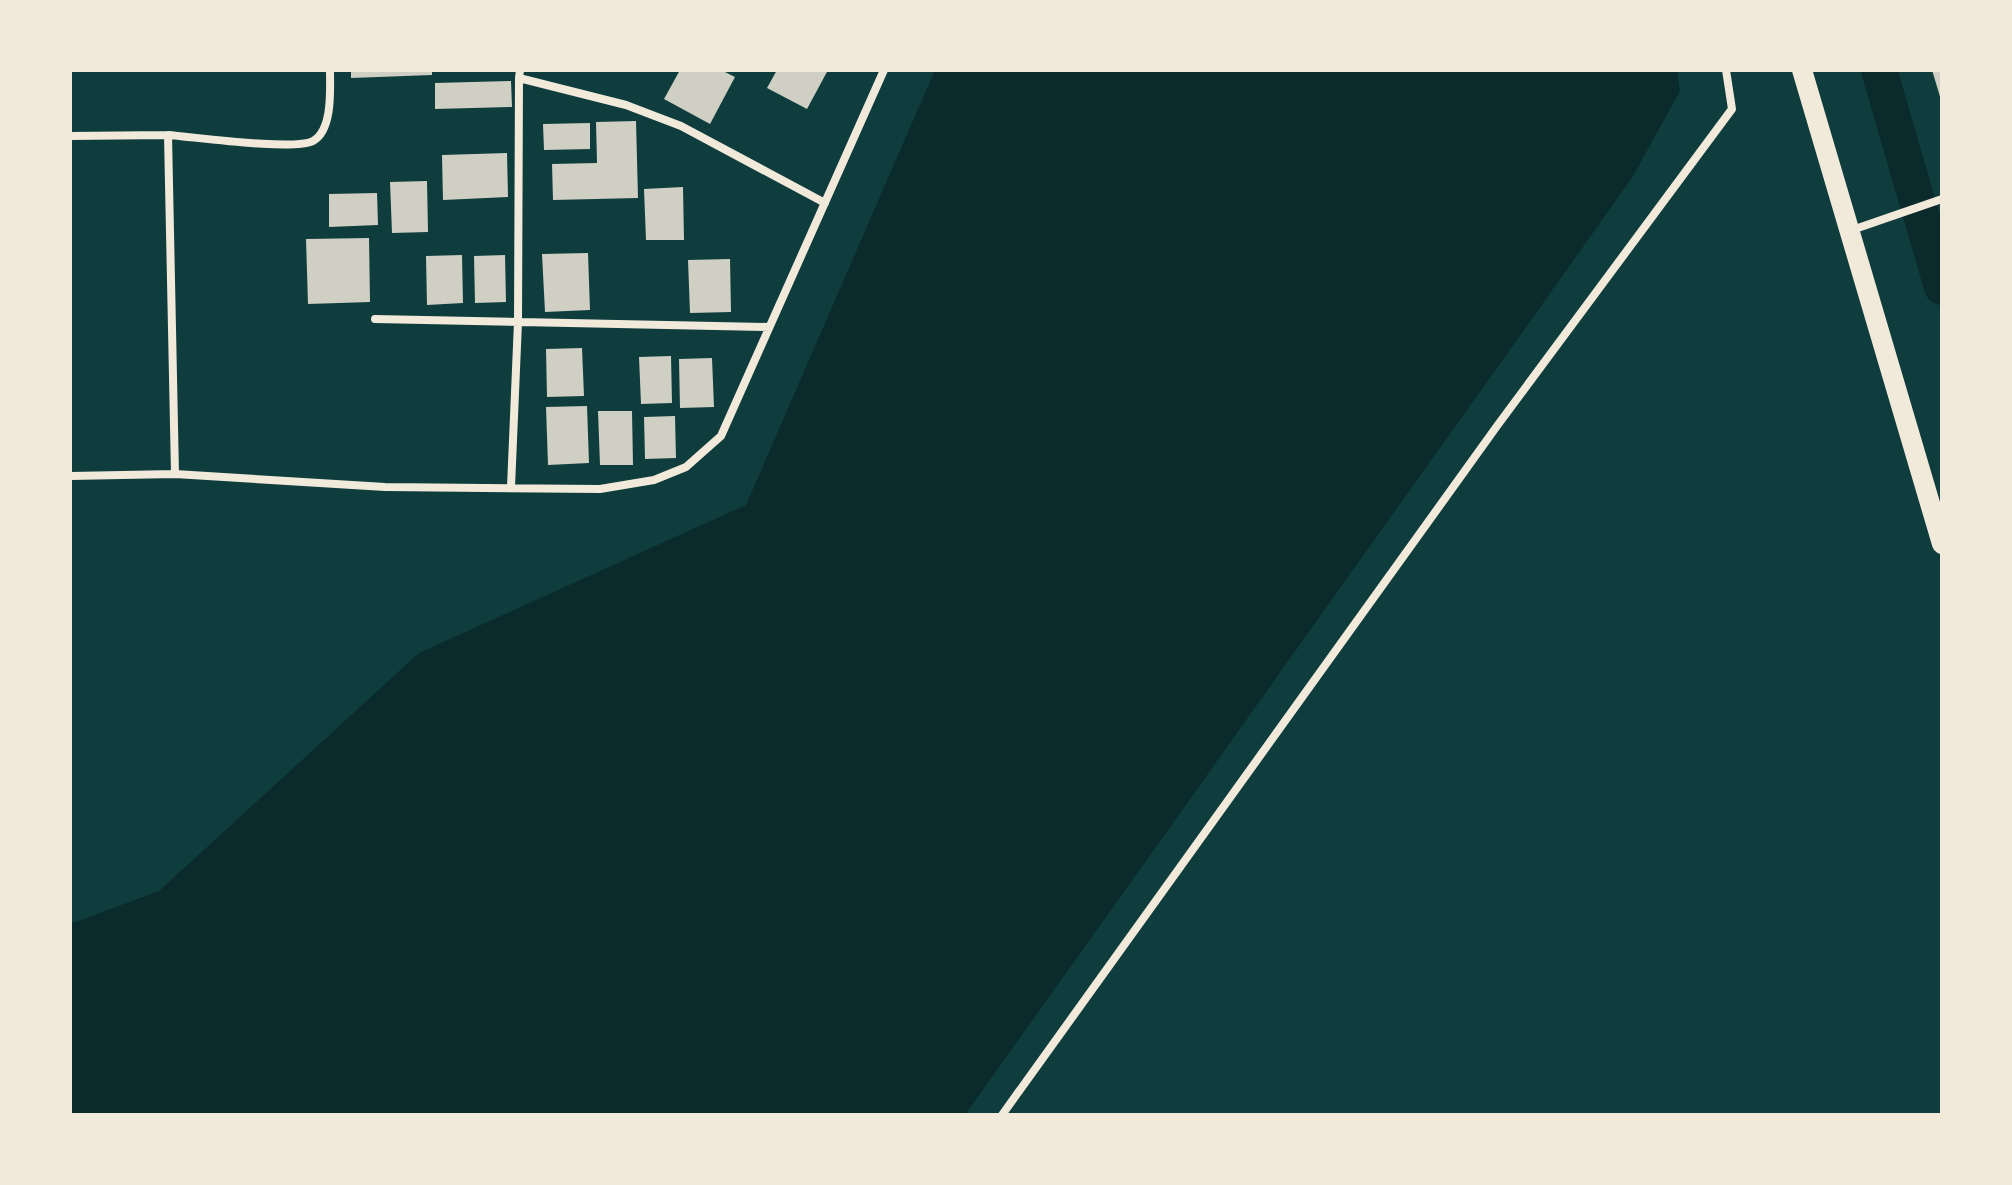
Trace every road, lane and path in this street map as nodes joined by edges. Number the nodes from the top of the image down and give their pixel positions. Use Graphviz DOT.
graph roads {
  1 [pos="330,70"];
  2 [pos="884,70"];
  3 [pos="1726,70"];
  4 [pos="1802,70"];
  5 [pos="520,74"];
  6 [pos="168,135"];
  7 [pos="70,136"];
  8 [pos="1942,199"];
  9 [pos="825,203"];
  10 [pos="1851,231"];
  11 [pos="375,319"];
  12 [pos="518,322"];
  13 [pos="769,327"];
  14 [pos="175,474"];
  15 [pos="70,476"];
  16 [pos="511,487"];
  17 [pos="1942,544"];
  18 [pos="1002,1115"];
  1 -- 6 [label="street"];
  2 -- 9 [label="street"];
  3 -- 18 [label="street"];
  4 -- 10 [label="main road"];
  5 -- 9 [label="street"];
  5 -- 12 [label="street"];
  6 -- 7 [label="street"];
  6 -- 14 [label="street"];
  8 -- 10 [label="street"];
  9 -- 13 [label="street"];
  10 -- 17 [label="main road"];
  11 -- 12 [label="street"];
  12 -- 13 [label="street"];
  12 -- 16 [label="street"];
  13 -- 16 [label="street"];
  14 -- 15 [label="street"];
  14 -- 16 [label="street"];
}
